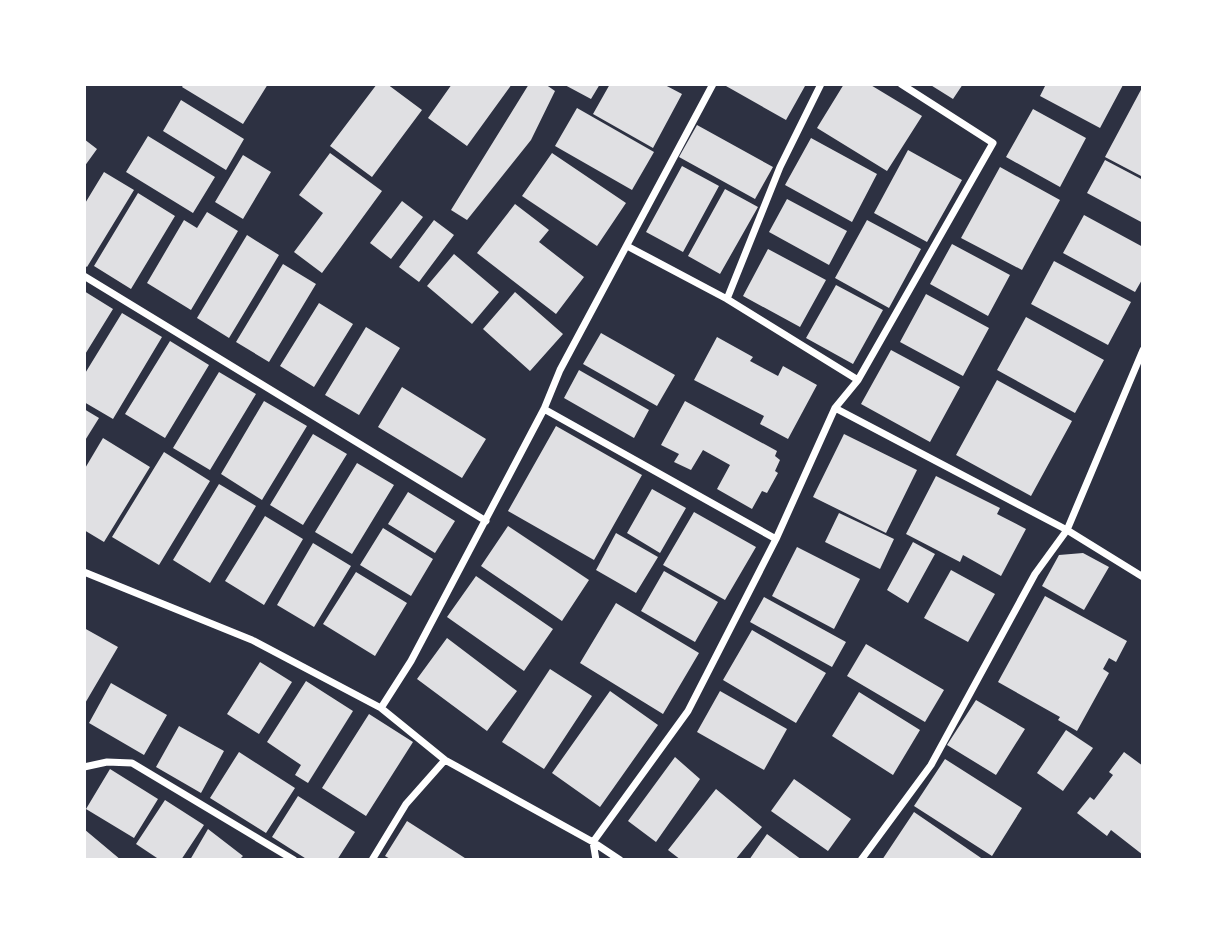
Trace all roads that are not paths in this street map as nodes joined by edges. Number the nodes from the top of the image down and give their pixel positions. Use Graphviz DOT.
graph roads {
  1 [pos="713,84"];
  2 [pos="821,84"];
  3 [pos="901,84"];
  4 [pos="627,246"];
  5 [pos="84,276"];
  6 [pos="727,299"];
  7 [pos="1143,350"];
  8 [pos="858,380"];
  9 [pos="835,408"];
  10 [pos="544,409"];
  11 [pos="486,521"];
  12 [pos="1067,530"];
  13 [pos="776,539"];
  14 [pos="84,572"];
  15 [pos="1143,577"];
  16 [pos="381,708"];
  17 [pos="444,760"];
  18 [pos="84,767"];
  19 [pos="593,842"];
  20 [pos="294,860"];
  21 [pos="372,860"];
  22 [pos="596,860"];
  23 [pos="620,860"];
  24 [pos="861,860"];
  1 -- 4 [label="street"];
  2 -- 6 [label="street"];
  3 -- 8 [label="street"];
  4 -- 6 [label="street"];
  4 -- 10 [label="street"];
  5 -- 11 [label="street"];
  6 -- 8 [label="street"];
  7 -- 12 [label="street"];
  8 -- 9 [label="street"];
  9 -- 12 [label="street"];
  9 -- 13 [label="street"];
  10 -- 11 [label="street"];
  10 -- 13 [label="street"];
  11 -- 16 [label="street"];
  12 -- 15 [label="street"];
  12 -- 24 [label="street"];
  13 -- 19 [label="street"];
  14 -- 16 [label="street"];
  16 -- 17 [label="street"];
  17 -- 19 [label="street"];
  17 -- 21 [label="street"];
  18 -- 20 [label="street"];
  19 -- 22 [label="street"];
  19 -- 23 [label="street"];
}
